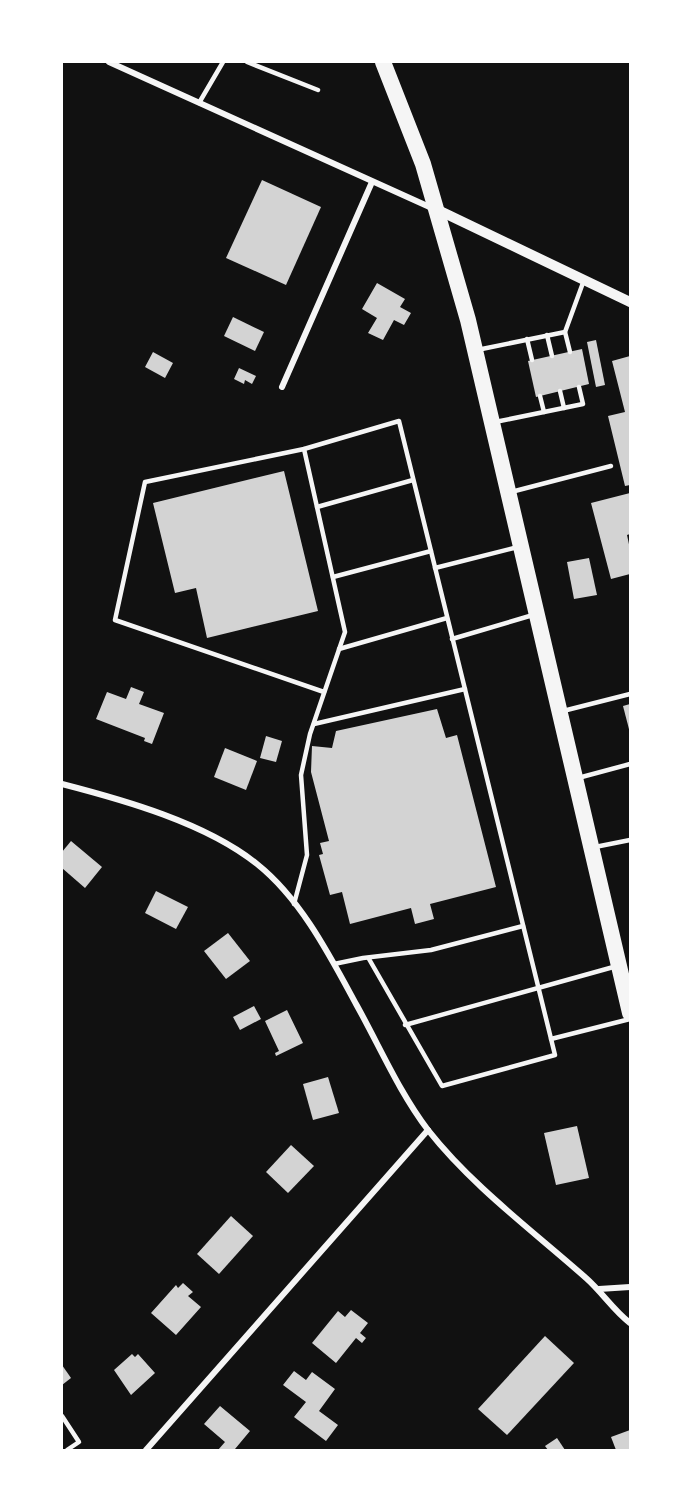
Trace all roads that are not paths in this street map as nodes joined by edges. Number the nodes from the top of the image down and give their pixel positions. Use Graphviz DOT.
graph roads {
  1 [pos="109,62"];
  2 [pos="223,62"];
  3 [pos="247,62"];
  4 [pos="383,62"];
  5 [pos="122,64"];
  6 [pos="318,90"];
  7 [pos="200,103"];
  8 [pos="372,182"];
  9 [pos="438,210"];
  10 [pos="585,280"];
  11 [pos="630,302"];
  12 [pos="565,332"];
  13 [pos="547,336"];
  14 [pos="527,339"];
  15 [pos="475,350"];
  16 [pos="570,352"];
  17 [pos="552,356"];
  18 [pos="532,360"];
  19 [pos="282,387"];
  20 [pos="579,387"];
  21 [pos="560,391"];
  22 [pos="540,396"];
  23 [pos="564,408"];
  24 [pos="544,412"];
  25 [pos="492,422"];
  26 [pos="304,449"];
  27 [pos="611,466"];
  28 [pos="413,480"];
  29 [pos="508,492"];
  30 [pos="317,507"];
  31 [pos="521,546"];
  32 [pos="431,551"];
  33 [pos="435,568"];
  34 [pos="333,577"];
  35 [pos="537,614"];
  36 [pos="447,618"];
  37 [pos="452,639"];
  38 [pos="339,649"];
  39 [pos="465,689"];
  40 [pos="324,692"];
  41 [pos="630,694"];
  42 [pos="560,712"];
  43 [pos="314,724"];
  44 [pos="630,764"];
  45 [pos="576,779"];
  46 [pos="62,784"];
  47 [pos="630,840"];
  48 [pos="592,848"];
  49 [pos="294,904"];
  50 [pos="523,926"];
  51 [pos="369,959"];
  52 [pos="334,964"];
  53 [pos="624,971"];
  54 [pos="538,989"];
  55 [pos="630,1013"];
  56 [pos="630,1019"];
  57 [pos="405,1025"];
  58 [pos="551,1039"];
  59 [pos="428,1130"];
  60 [pos="630,1287"];
  61 [pos="599,1289"];
  62 [pos="630,1323"];
  63 [pos="62,1416"];
  64 [pos="68,1450"];
  65 [pos="146,1450"];
  1 -- 5 [label="street"];
  2 -- 7 [label="lane"];
  3 -- 6 [label="lane"];
  4 -- 9 [label="highway"];
  5 -- 7 [label="street"];
  7 -- 8 [label="street"];
  8 -- 9 [label="street"];
  8 -- 19 [label="street"];
  9 -- 10 [label="street"];
  9 -- 15 [label="highway"];
  10 -- 11 [label="street"];
  10 -- 12 [label="lane"];
  12 -- 13 [label="lane"];
  12 -- 16 [label="lane"];
  13 -- 14 [label="lane"];
  13 -- 17 [label="lane"];
  14 -- 15 [label="lane"];
  14 -- 18 [label="lane"];
  15 -- 25 [label="highway"];
  20 -- 23 [label="lane"];
  21 -- 23 [label="lane"];
  22 -- 24 [label="lane"];
  23 -- 24 [label="lane"];
  24 -- 25 [label="lane"];
  25 -- 29 [label="highway"];
  26 -- 28 [label="lane"];
  26 -- 30 [label="lane"];
  26 -- 40 [label="lane"];
  27 -- 29 [label="lane"];
  28 -- 30 [label="lane"];
  28 -- 32 [label="lane"];
  29 -- 31 [label="highway"];
  30 -- 34 [label="lane"];
  31 -- 33 [label="lane"];
  31 -- 35 [label="highway"];
  32 -- 33 [label="lane"];
  32 -- 34 [label="lane"];
  33 -- 36 [label="lane"];
  34 -- 38 [label="lane"];
  35 -- 37 [label="lane"];
  35 -- 42 [label="highway"];
  36 -- 37 [label="lane"];
  36 -- 38 [label="lane"];
  37 -- 39 [label="lane"];
  38 -- 40 [label="lane"];
  39 -- 43 [label="lane"];
  39 -- 50 [label="lane"];
  40 -- 43 [label="lane"];
  41 -- 42 [label="lane"];
  42 -- 45 [label="highway"];
  43 -- 49 [label="lane"];
  44 -- 45 [label="lane"];
  45 -- 48 [label="highway"];
  46 -- 49 [label="street"];
  47 -- 48 [label="lane"];
  48 -- 53 [label="highway"];
  49 -- 52 [label="street"];
  50 -- 51 [label="lane"];
  50 -- 54 [label="lane"];
  51 -- 52 [label="lane"];
  51 -- 57 [label="lane"];
  52 -- 59 [label="street"];
  53 -- 54 [label="lane"];
  53 -- 55 [label="highway"];
  54 -- 57 [label="lane"];
  54 -- 58 [label="lane"];
  56 -- 58 [label="lane"];
  57 -- 58 [label="lane"];
  59 -- 61 [label="street"];
  59 -- 65 [label="street"];
  60 -- 61 [label="street"];
  61 -- 62 [label="street"];
  63 -- 64 [label="lane"];
}
